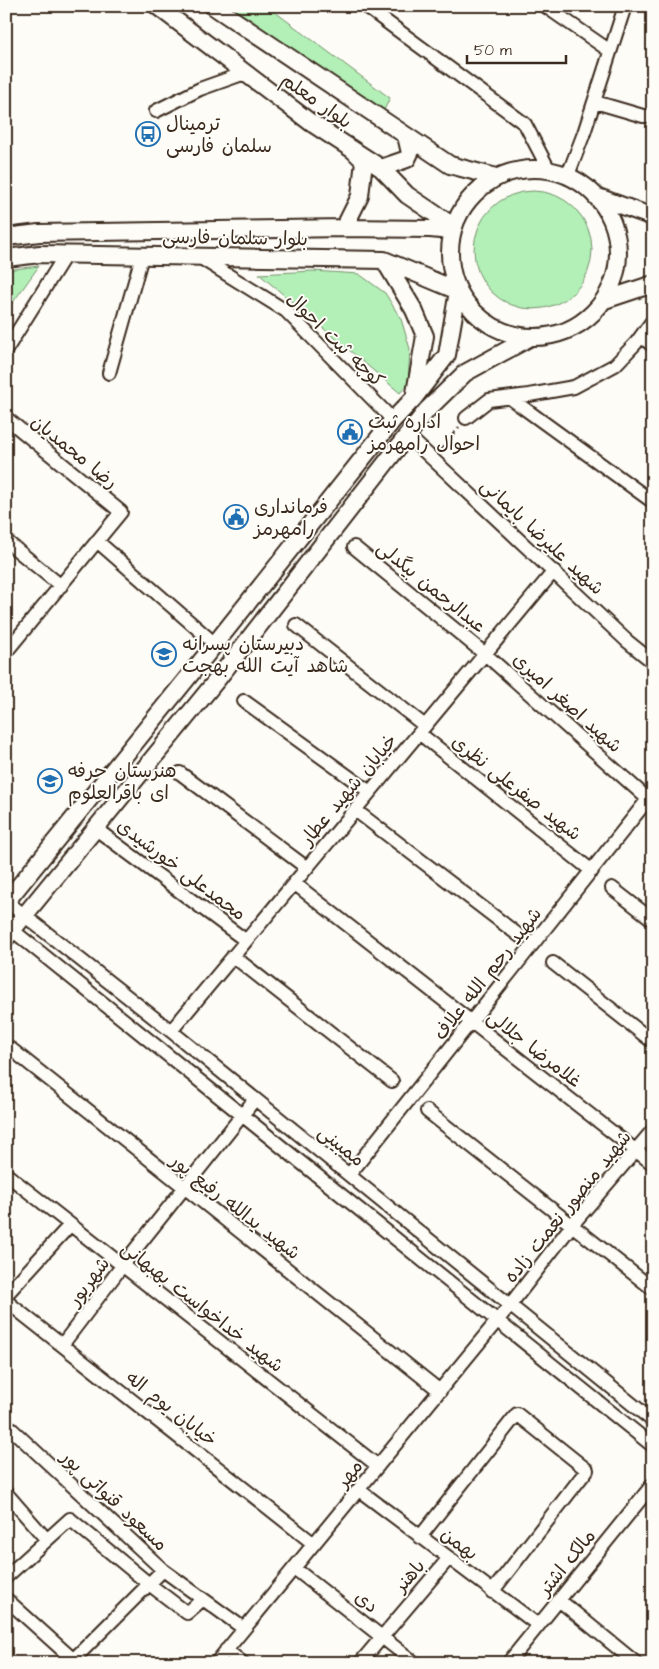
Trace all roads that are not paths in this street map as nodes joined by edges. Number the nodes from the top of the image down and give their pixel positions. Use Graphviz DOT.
graph roads {
  1 [pos="158,6"];
  2 [pos="213,6"];
  3 [pos="366,6"];
  4 [pos="545,6"];
  5 [pos="625,6"];
  6 [pos="610,52"];
  7 [pos="245,73"];
  8 [pos="595,102"];
  9 [pos="156,111"];
  10 [pos="653,116"];
  11 [pos="406,136"];
  12 [pos="349,146"];
  13 [pos="381,168"];
  14 [pos="549,170"];
  15 [pos="568,175"];
  16 [pos="496,177"];
  17 [pos="598,197"];
  18 [pos="653,217"];
  19 [pos="344,228"];
  20 [pos="453,229"];
  21 [pos="6,237"];
  22 [pos="66,254"];
  23 [pos="142,256"];
  24 [pos="199,257"];
  25 [pos="6,258"];
  26 [pos="384,260"];
  27 [pos="653,284"];
  28 [pos="458,291"];
  29 [pos="605,300"];
  30 [pos="653,320"];
  31 [pos="641,336"];
  32 [pos="529,338"];
  33 [pos="653,346"];
  34 [pos="6,350"];
  35 [pos="446,355"];
  36 [pos="109,373"];
  37 [pos="465,373"];
  38 [pos="414,398"];
  39 [pos="510,398"];
  40 [pos="6,418"];
  41 [pos="466,418"];
  42 [pos="393,420"];
  43 [pos="408,436"];
  44 [pos="653,502"];
  45 [pos="6,541"];
  46 [pos="97,541"];
  47 [pos="354,547"];
  48 [pos="554,571"];
  49 [pos="61,586"];
  50 [pos="296,625"];
  51 [pos="216,644"];
  52 [pos="6,652"];
  53 [pos="485,654"];
  54 [pos="653,662"];
  55 [pos="178,688"];
  56 [pos="244,701"];
  57 [pos="198,704"];
  58 [pos="422,730"];
  59 [pos="180,773"];
  60 [pos="370,792"];
  61 [pos="651,796"];
  62 [pos="355,810"];
  63 [pos="96,829"];
  64 [pos="307,868"];
  65 [pos="592,871"];
  66 [pos="294,883"];
  67 [pos="612,888"];
  68 [pos="6,901"];
  69 [pos="24,916"];
  70 [pos="653,920"];
  71 [pos="8,931"];
  72 [pos="521,937"];
  73 [pos="245,940"];
  74 [pos="234,956"];
  75 [pos="552,963"];
  76 [pos="472,1022"];
  77 [pos="171,1031"];
  78 [pos="653,1042"];
  79 [pos="11,1049"];
  80 [pos="392,1081"];
  81 [pos="255,1099"];
  82 [pos="427,1111"];
  83 [pos="243,1115"];
  84 [pos="653,1130"];
  85 [pos="635,1150"];
  86 [pos="653,1164"];
  87 [pos="6,1174"];
  88 [pos="349,1175"];
  89 [pos="184,1188"];
  90 [pos="70,1225"];
  91 [pos="572,1225"];
  92 [pos="122,1266"];
  93 [pos="653,1289"];
  94 [pos="6,1295"];
  95 [pos="6,1301"];
  96 [pos="510,1306"];
  97 [pos="497,1320"];
  98 [pos="62,1346"];
  99 [pos="440,1391"];
  100 [pos="653,1421"];
  101 [pos="6,1424"];
  102 [pos="653,1446"];
  103 [pos="378,1466"];
  104 [pos="653,1484"];
  105 [pos="359,1490"];
  106 [pos="6,1493"];
  107 [pos="420,1537"];
  108 [pos="47,1540"];
  109 [pos="314,1544"];
  110 [pos="449,1558"];
  111 [pos="294,1568"];
  112 [pos="163,1570"];
  113 [pos="6,1577"];
  114 [pos="149,1584"];
  115 [pos="492,1592"];
  116 [pos="6,1599"];
  117 [pos="203,1599"];
  118 [pos="559,1600"];
  119 [pos="538,1625"];
  120 [pos="243,1628"];
  121 [pos="382,1636"];
  122 [pos="226,1650"];
  123 [pos="74,1662"];
  124 [pos="216,1663"];
  125 [pos="242,1663"];
  126 [pos="360,1663"];
  127 [pos="415,1663"];
  128 [pos="508,1663"];
  129 [pos="636,1663"];
  1 -- 7 [label="main road, بلوار معلم"];
  2 -- 11 [label="main road, بلوار معلم"];
  3 -- 14 [label="street"];
  4 -- 6 [label="street"];
  5 -- 6 [label="street"];
  6 -- 8 [label="street"];
  7 -- 9 [label="street"];
  7 -- 12 [label="main road, بلوار معلم"];
  8 -- 10 [label="street"];
  8 -- 15 [label="street"];
  11 -- 13 [label="main road"];
  11 -- 16 [label="main road, بلوار معلم"];
  12 -- 13 [label="main road, بلوار معلم"];
  12 -- 19 [label="main road"];
  13 -- 20 [label="main road, بلوار معلم"];
  14 -- 15 [label="main road"];
  14 -- 16 [label="main road"];
  15 -- 17 [label="main road"];
  16 -- 20 [label="main road"];
  17 -- 18 [label="main road"];
  17 -- 29 [label="main road"];
  19 -- 20 [label="main road, بلوار سلمان فارسی"];
  19 -- 21 [label="main road, بلوار سلمان فارسی"];
  20 -- 28 [label="main road"];
  22 -- 23 [label="main road, بلوار سلمان فارسی"];
  22 -- 25 [label="main road, بلوار سلمان فارسی"];
  22 -- 34 [label="street"];
  23 -- 24 [label="main road, بلوار سلمان فارسی"];
  23 -- 36 [label="street"];
  24 -- 26 [label="main road, بلوار سلمان فارسی"];
  24 -- 42 [label="street, کوچه ثبت احوال"];
  26 -- 28 [label="main road, بلوار سلمان فارسی"];
  26 -- 38 [label="main road"];
  27 -- 29 [label="main road"];
  28 -- 32 [label="main road"];
  28 -- 35 [label="main road"];
  29 -- 32 [label="main road"];
  30 -- 31 [label="street"];
  31 -- 33 [label="street"];
  31 -- 39 [label="street"];
  32 -- 37 [label="main road"];
  35 -- 37 [label="main road"];
  35 -- 38 [label="main road"];
  37 -- 43 [label="main road"];
  38 -- 42 [label="main road"];
  39 -- 41 [label="street"];
  39 -- 44 [label="street"];
  40 -- 46 [label="street, رضا محمدیان"];
  42 -- 51 [label="main road"];
  43 -- 48 [label="street, شهید علیرضا بایمانی"];
  43 -- 57 [label="main road"];
  45 -- 49 [label="street"];
  46 -- 49 [label="street"];
  46 -- 51 [label="street"];
  47 -- 53 [label="street, عبدالرحمن بیگدلی"];
  48 -- 53 [label="street, خیابان شهید عطار"];
  48 -- 54 [label="street, شهید علیرضا بایمانی"];
  49 -- 52 [label="street"];
  50 -- 58 [label="street, شهید صفرعلی نظری"];
  51 -- 55 [label="main road"];
  53 -- 58 [label="street, خیابان شهید عطار"];
  53 -- 61 [label="street, شهید اصغر امیری"];
  55 -- 57 [label="main road"];
  55 -- 68 [label="main road"];
  56 -- 60 [label="street"];
  57 -- 63 [label="main road"];
  58 -- 60 [label="street, خیابان شهید عطار"];
  58 -- 65 [label="street, شهید صفرعلی نظری"];
  59 -- 64 [label="street"];
  60 -- 62 [label="street, خیابان شهید عطار"];
  61 -- 65 [label="street, شهید رحم الله علاف"];
  62 -- 64 [label="street, خیابان شهید عطار"];
  62 -- 72 [label="street"];
  63 -- 69 [label="main road"];
  63 -- 73 [label="street, محمدعلی خورشیدی"];
  64 -- 66 [label="street, خیابان شهید عطار"];
  65 -- 76 [label="street, شهید رحم الله علاف"];
  66 -- 73 [label="street, خیابان شهید عطار"];
  66 -- 76 [label="street, غلامرضا جلالی"];
  67 -- 70 [label="street"];
  68 -- 69 [label="street, ممبینی"];
  69 -- 71 [label="main road"];
  69 -- 77 [label="street, ممبینی"];
  71 -- 83 [label="street, ممبینی"];
  73 -- 74 [label="street, خیابان شهید عطار"];
  74 -- 77 [label="street, خیابان شهید عطار"];
  74 -- 80 [label="street"];
  75 -- 78 [label="street"];
  76 -- 85 [label="street, غلامرضا جلالی"];
  76 -- 88 [label="street, شهید رحم الله علاف"];
  77 -- 81 [label="street, ممبینی"];
  79 -- 89 [label="street, شهید یدالله رفیع پور"];
  81 -- 83 [label="street, شهریور"];
  81 -- 88 [label="street, ممبینی"];
  82 -- 91 [label="street"];
  83 -- 89 [label="street, شهریور"];
  83 -- 97 [label="street, ممبینی"];
  84 -- 85 [label="street, شهید منصور نعمت زاده"];
  85 -- 86 [label="street, غلامرضا جلالی"];
  85 -- 91 [label="street, شهید منصور نعمت زاده"];
  87 -- 90 [label="street, شهید خداخواست بهبهانی"];
  88 -- 96 [label="street, ممبینی"];
  89 -- 92 [label="street, شهریور"];
  89 -- 99 [label="street, شهید یدالله رفیع پور"];
  90 -- 92 [label="street, شهید خداخواست بهبهانی"];
  90 -- 94 [label="street"];
  91 -- 93 [label="street"];
  91 -- 96 [label="street, شهید منصور نعمت زاده"];
  92 -- 98 [label="street, شهریور"];
  92 -- 103 [label="street, شهید خداخواست بهبهانی"];
  95 -- 98 [label="street, خیابان یوم اله"];
  96 -- 97 [label="street, مهر"];
  96 -- 100 [label="street, ممبینی"];
  97 -- 99 [label="street, مهر"];
  97 -- 102 [label="street, ممبینی"];
  98 -- 109 [label="street, خیابان یوم اله"];
  99 -- 103 [label="street, مهر"];
  101 -- 112 [label="street, مسعود قنواتی پور"];
  103 -- 105 [label="street, مهر"];
  104 -- 118 [label="street, مالک اشتر"];
  105 -- 107 [label="street, بهمن"];
  105 -- 109 [label="street, مهر"];
  106 -- 108 [label="street"];
  107 -- 110 [label="street, بهمن"];
  107 -- 115 [label="street"];
  108 -- 113 [label="street"];
  108 -- 114 [label="street, مسعود قنواتی پور"];
  109 -- 111 [label="street, مهر"];
  110 -- 115 [label="street, بهمن"];
  110 -- 121 [label="street, باهنر"];
  111 -- 120 [label="street, مهر"];
  111 -- 121 [label="street, دی"];
  112 -- 114 [label="street"];
  112 -- 117 [label="street, مسعود قنواتی پور"];
  114 -- 117 [label="street, مسعود قنواتی پور"];
  114 -- 123 [label="street"];
  115 -- 119 [label="street, بهمن"];
  116 -- 123 [label="street"];
  117 -- 120 [label="street, مسعود قنواتی پور"];
  118 -- 119 [label="street, مالک اشتر"];
  118 -- 129 [label="street"];
  119 -- 128 [label="street, مالک اشتر"];
  120 -- 122 [label="street, مهر"];
  121 -- 126 [label="street, باهنر"];
  121 -- 127 [label="street, دی"];
  122 -- 124 [label="street, مهر"];
  122 -- 125 [label="street"];
}
